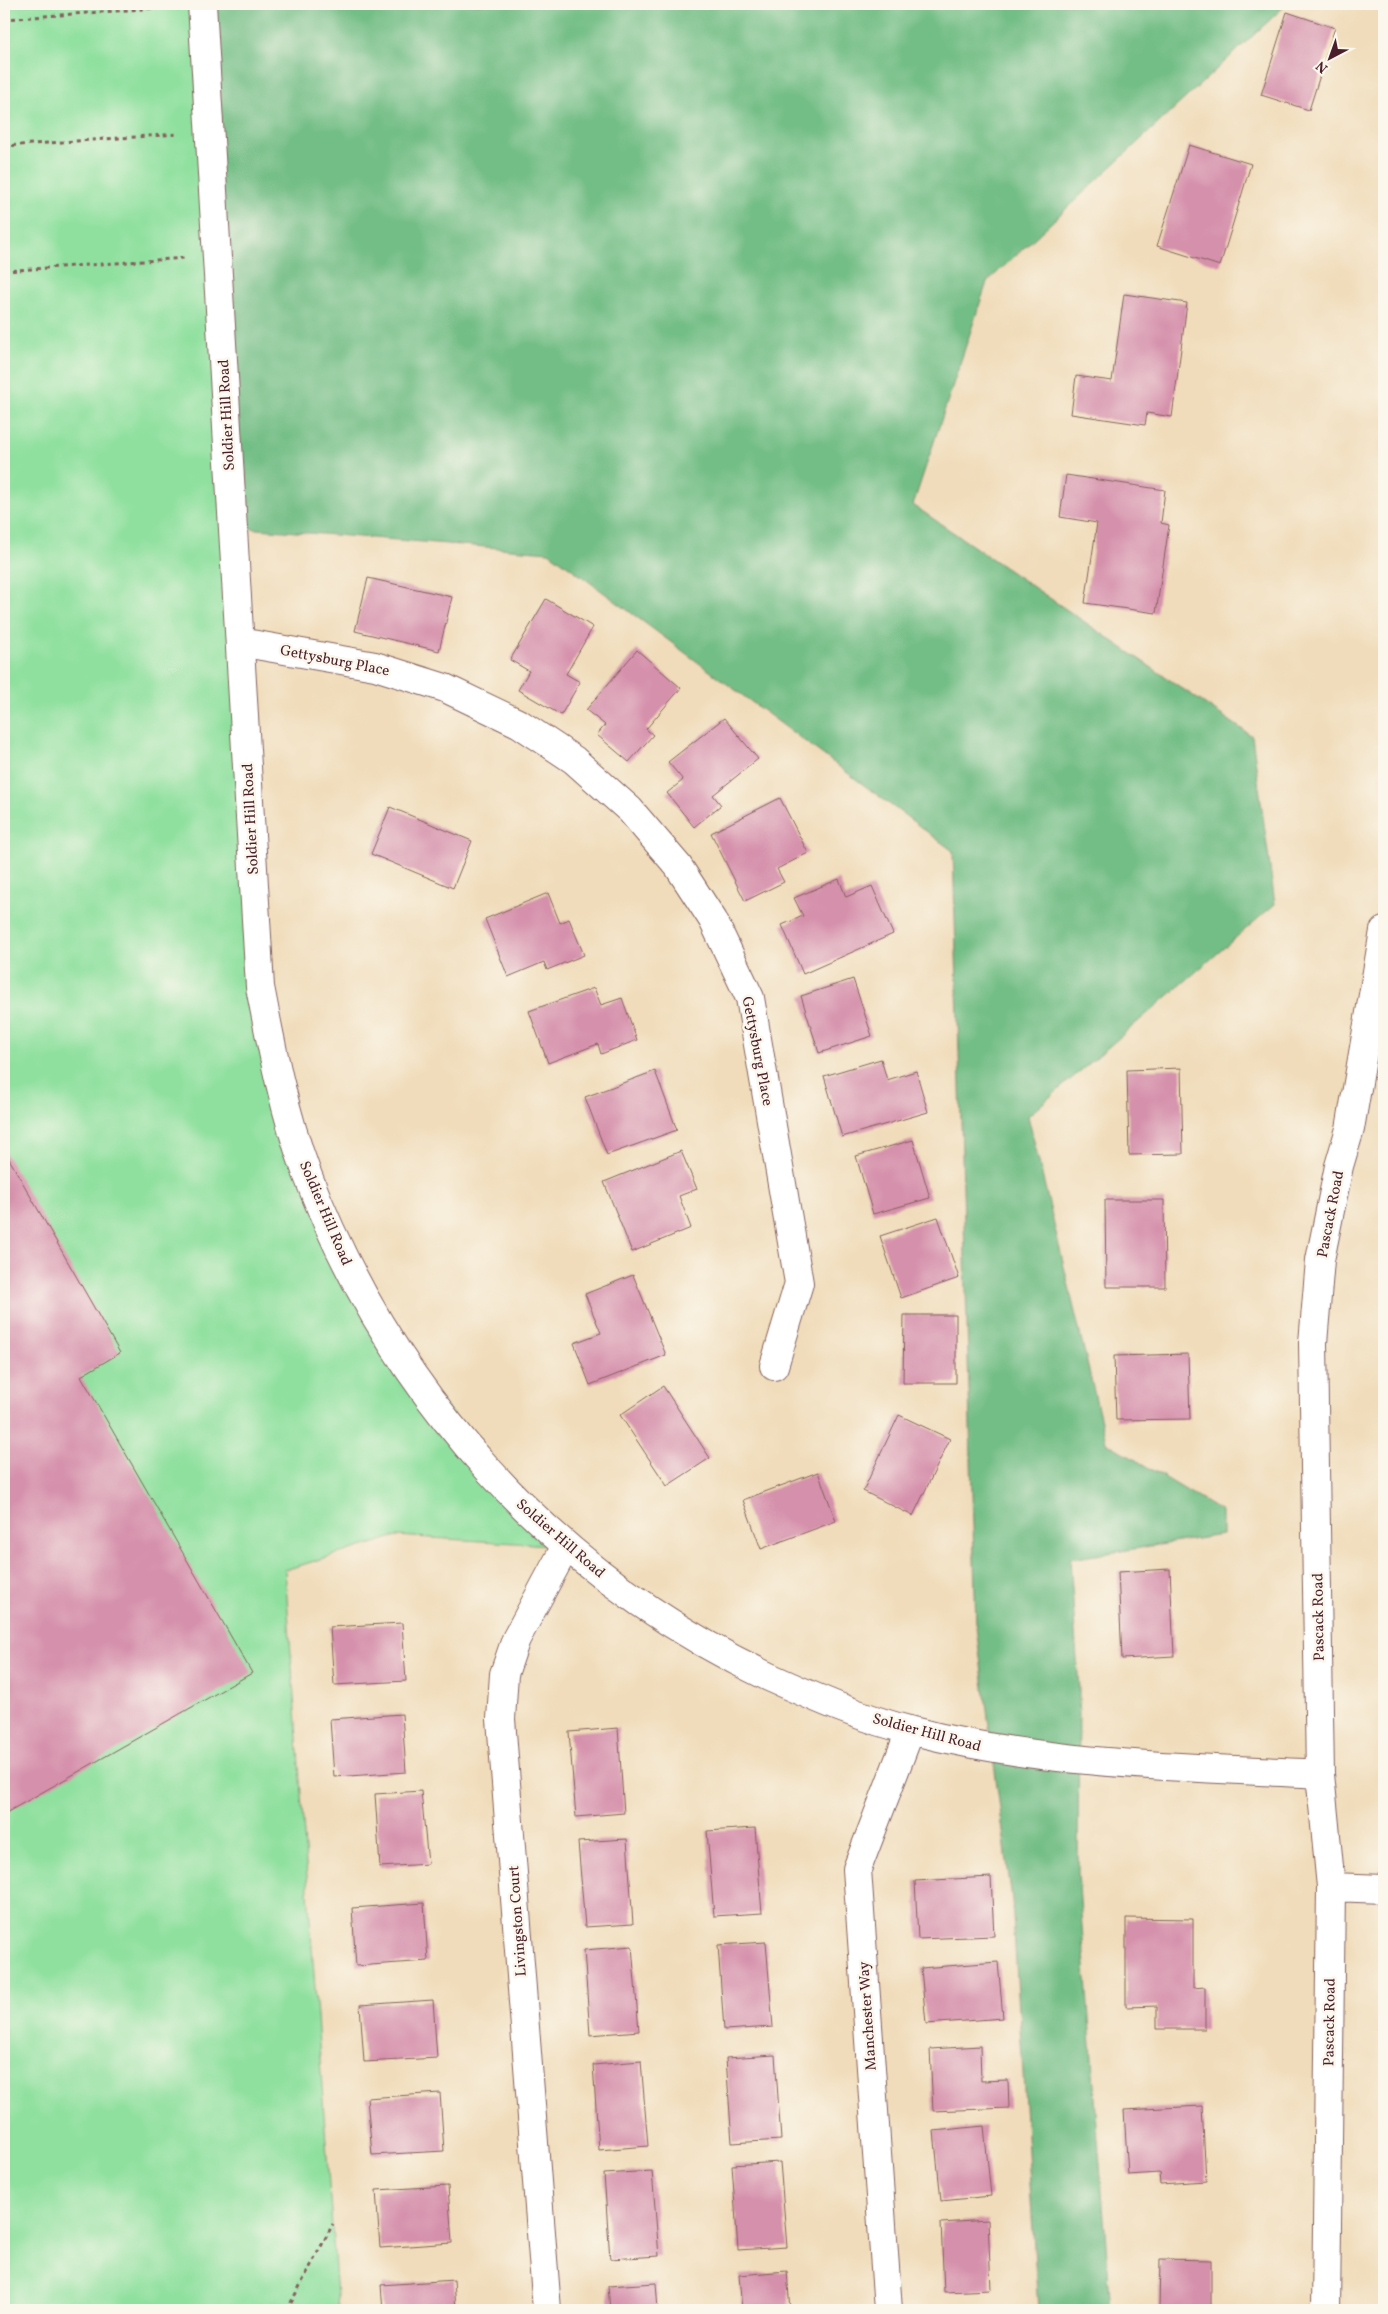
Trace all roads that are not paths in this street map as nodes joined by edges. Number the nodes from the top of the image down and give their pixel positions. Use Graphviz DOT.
graph roads {
  1 [pos="202,4"];
  2 [pos="240,642"];
  3 [pos="1384,931"];
  4 [pos="774,1366"];
  5 [pos="566,1546"];
  6 [pos="910,1731"];
  7 [pos="1320,1774"];
  8 [pos="1330,1887"];
  9 [pos="1384,1889"];
  10 [pos="547,2310"];
  11 [pos="888,2310"];
  12 [pos="1326,2310"];
  1 -- 2 [label="street, Soldier Hill Road"];
  2 -- 4 [label="street, Gettysburg Place"];
  2 -- 5 [label="street, Soldier Hill Road"];
  3 -- 7 [label="street, Pascack Road"];
  5 -- 6 [label="street, Soldier Hill Road"];
  5 -- 10 [label="street, Livingston Court"];
  6 -- 7 [label="street, Soldier Hill Road"];
  6 -- 11 [label="street, Manchester Way"];
  7 -- 8 [label="street, Pascack Road"];
  8 -- 9 [label="street"];
  8 -- 12 [label="street, Pascack Road"];
}
